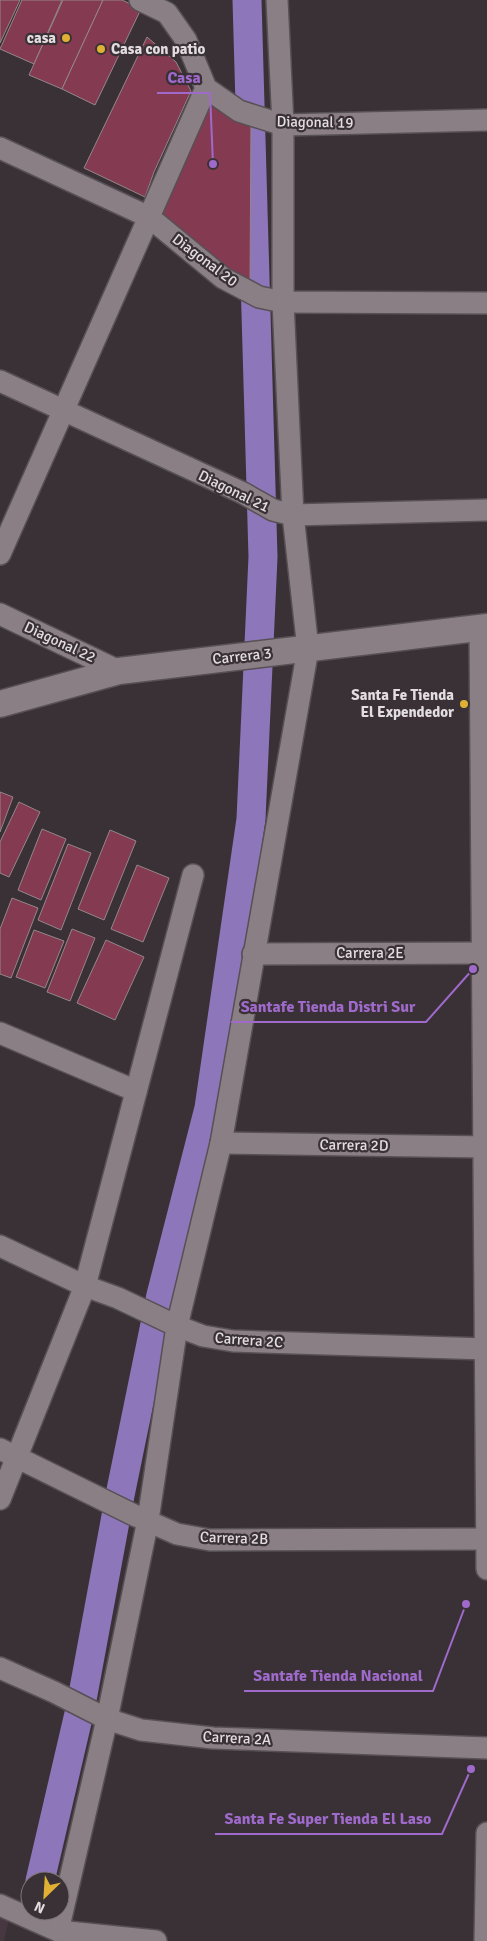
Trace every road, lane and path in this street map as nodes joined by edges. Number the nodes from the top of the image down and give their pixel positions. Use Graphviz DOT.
graph roads {
  1 [pos="140,0"];
  2 [pos="277,0"];
  3 [pos="206,88"];
  4 [pos="487,120"];
  5 [pos="276,123"];
  6 [pos="0,148"];
  7 [pos="150,217"];
  8 [pos="283,302"];
  9 [pos="487,303"];
  10 [pos="0,381"];
  11 [pos="62,410"];
  12 [pos="487,510"];
  13 [pos="283,513"];
  14 [pos="0,554"];
  15 [pos="0,614"];
  16 [pos="484,627"];
  17 [pos="298,650"];
  18 [pos="119,671"];
  19 [pos="0,704"];
  20 [pos="193,875"];
  21 [pos="485,953"];
  22 [pos="253,954"];
  23 [pos="0,1033"];
  24 [pos="136,1091"];
  25 [pos="221,1143"];
  26 [pos="486,1147"];
  27 [pos="0,1246"];
  28 [pos="85,1286"];
  29 [pos="173,1324"];
  30 [pos="486,1349"];
  31 [pos="8,1452"];
  32 [pos="0,1499"];
  33 [pos="142,1518"];
  34 [pos="487,1539"];
  35 [pos="487,1569"];
  36 [pos="0,1668"];
  37 [pos="102,1716"];
  38 [pos="487,1748"];
  39 [pos="487,1833"];
  40 [pos="0,1905"];
  41 [pos="42,1929"];
  42 [pos="156,1941"];
  43 [pos="485,1941"];
  1 -- 3 [label="street"];
  2 -- 5 [label="street"];
  3 -- 5 [label="street, Diagonal 19"];
  3 -- 7 [label="street"];
  4 -- 5 [label="street, Diagonal 19"];
  5 -- 8 [label="street"];
  6 -- 7 [label="street, Diagonal 20"];
  7 -- 8 [label="street, Diagonal 20"];
  7 -- 11 [label="street"];
  8 -- 9 [label="street, Diagonal 20"];
  8 -- 13 [label="street"];
  10 -- 11 [label="street, Diagonal 21"];
  11 -- 13 [label="street, Diagonal 21"];
  11 -- 14 [label="street"];
  12 -- 13 [label="street"];
  13 -- 17 [label="street"];
  15 -- 18 [label="street, Diagonal 22"];
  16 -- 17 [label="street, Carrera 3"];
  16 -- 21 [label="street"];
  17 -- 18 [label="street, Carrera 3"];
  17 -- 22 [label="street"];
  18 -- 19 [label="street, Carrera 3"];
  20 -- 24 [label="street"];
  21 -- 22 [label="street, Carrera 2E"];
  21 -- 26 [label="street"];
  22 -- 25 [label="street"];
  23 -- 24 [label="street"];
  24 -- 28 [label="street"];
  25 -- 26 [label="street, Carrera 2D"];
  25 -- 29 [label="street"];
  26 -- 30 [label="street"];
  27 -- 28 [label="street, Carrera 2C"];
  28 -- 29 [label="street, Carrera 2C"];
  28 -- 31 [label="street"];
  29 -- 30 [label="street, Carrera 2C"];
  29 -- 33 [label="street"];
  30 -- 34 [label="street"];
  31 -- 32 [label="street"];
  31 -- 33 [label="street, Carrera 2B"];
  33 -- 34 [label="street, Carrera 2B"];
  33 -- 37 [label="street"];
  34 -- 35 [label="street"];
  36 -- 37 [label="street, Carrera 2A"];
  37 -- 38 [label="street, Carrera 2A"];
  37 -- 41 [label="street"];
  39 -- 43 [label="street"];
  40 -- 41 [label="street"];
  41 -- 42 [label="street"];
}
